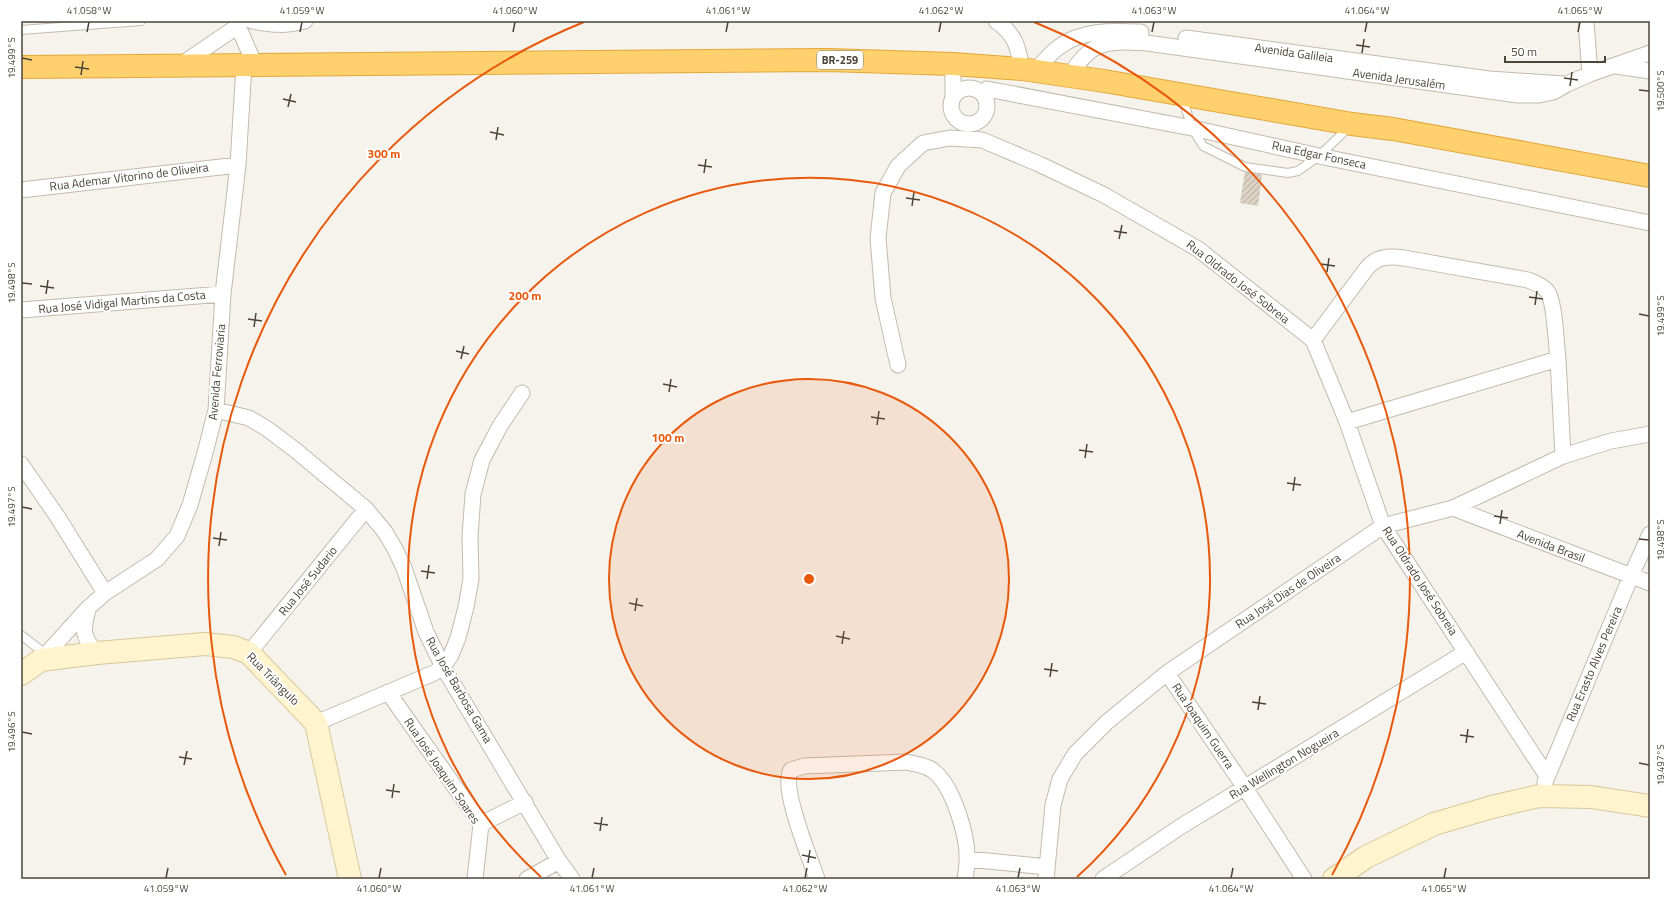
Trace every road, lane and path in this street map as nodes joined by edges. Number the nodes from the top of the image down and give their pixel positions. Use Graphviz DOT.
graph roads {
  1 [pos="141,21"];
  2 [pos="252,21"];
  3 [pos="305,21"];
  4 [pos="996,21"];
  5 [pos="1586,21"];
  6 [pos="238,23"];
  7 [pos="21,30"];
  8 [pos="1650,53"];
  9 [pos="953,64"];
  10 [pos="249,65"];
  11 [pos="179,66"];
  12 [pos="1613,66"];
  13 [pos="21,67"];
  14 [pos="988,67"];
  15 [pos="1028,70"];
  16 [pos="1650,71"];
  17 [pos="1590,74"];
  18 [pos="1070,76"];
  19 [pos="1566,84"];
  20 [pos="987,94"];
  21 [pos="1181,94"];
  22 [pos="953,97"];
  23 [pos="952,114"];
  24 [pos="984,117"];
  25 [pos="1352,124"];
  26 [pos="1192,128"];
  27 [pos="950,138"];
  28 [pos="982,140"];
  29 [pos="1319,156"];
  30 [pos="238,165"];
  31 [pos="1650,176"];
  32 [pos="21,190"];
  33 [pos="1650,224"];
  34 [pos="223,294"];
  35 [pos="21,310"];
  36 [pos="1313,340"];
  37 [pos="1558,359"];
  38 [pos="898,365"];
  39 [pos="522,393"];
  40 [pos="216,410"];
  41 [pos="1347,422"];
  42 [pos="1650,434"];
  43 [pos="1563,456"];
  44 [pos="21,464"];
  45 [pos="1453,508"];
  46 [pos="366,509"];
  47 [pos="1383,526"];
  48 [pos="1650,534"];
  49 [pos="1630,576"];
  50 [pos="1650,583"];
  51 [pos="105,593"];
  52 [pos="88,608"];
  53 [pos="21,635"];
  54 [pos="1466,652"];
  55 [pos="97,653"];
  56 [pos="249,653"];
  57 [pos="46,657"];
  58 [pos="443,667"];
  59 [pos="1167,673"];
  60 [pos="21,674"];
  61 [pos="388,692"];
  62 [pos="316,723"];
  63 [pos="1548,776"];
  64 [pos="1245,788"];
  65 [pos="1539,796"];
  66 [pos="525,802"];
  67 [pos="1650,806"];
  68 [pos="481,824"];
  69 [pos="968,860"];
  70 [pos="559,861"];
  71 [pos="1047,873"];
  72 [pos="350,879"];
  73 [pos="475,879"];
  74 [pos="527,879"];
  75 [pos="572,879"];
  76 [pos="817,879"];
  77 [pos="965,879"];
  78 [pos="1103,879"];
  79 [pos="1304,879"];
  80 [pos="1334,879"];
  1 -- 7 [label="lane"];
  2 -- 3 [label="street"];
  4 -- 15 [label="street"];
  5 -- 17 [label="street"];
  6 -- 10 [label="street"];
  6 -- 11 [label="street"];
  8 -- 12 [label="street, Avenida Jerusalém"];
  9 -- 10 [label="highway, BR-259"];
  9 -- 14 [label="highway, BR-259"];
  9 -- 22 [label="street"];
  10 -- 11 [label="highway, BR-259"];
  10 -- 30 [label="street, Avenida Ferroviaria"];
  11 -- 13 [label="highway, BR-259"];
  12 -- 16 [label="street"];
  12 -- 17 [label="street, Avenida Jerusalém"];
  14 -- 15 [label="highway, BR-259"];
  14 -- 20 [label="street"];
  15 -- 18 [label="highway, BR-259"];
  15 -- 19 [label="street, Avenida Galileia"];
  17 -- 19 [label="street, Avenida Jerusalém"];
  18 -- 19 [label="street, Avenida Jerusalém"];
  18 -- 21 [label="highway, BR-259"];
  20 -- 22 [label="street"];
  20 -- 24 [label="street"];
  20 -- 26 [label="street, Rua Edgar Fonseca"];
  21 -- 25 [label="highway, BR-259"];
  21 -- 26 [label="lane"];
  22 -- 23 [label="street"];
  23 -- 24 [label="street"];
  23 -- 27 [label="street"];
  24 -- 28 [label="street"];
  25 -- 29 [label="lane"];
  25 -- 31 [label="highway, BR-259"];
  26 -- 29 [label="street, Rua Edgar Fonseca"];
  26 -- 29 [label="lane"];
  27 -- 28 [label="street, Rua Oldrado José Sobreia"];
  27 -- 38 [label="street, Rua Oldrado José Sobreia"];
  28 -- 36 [label="street, Rua Oldrado José Sobreia"];
  29 -- 33 [label="street, Rua Edgar Fonseca"];
  30 -- 32 [label="street, Rua Ademar Vitorino de Oliveira"];
  30 -- 34 [label="street, Avenida Ferroviaria"];
  34 -- 35 [label="street, Rua José Vidigal Martins da Costa"];
  34 -- 40 [label="street, Avenida Ferroviaria"];
  36 -- 37 [label="street"];
  36 -- 41 [label="street, Rua Oldrado José Sobreia"];
  37 -- 41 [label="street"];
  37 -- 43 [label="street"];
  39 -- 58 [label="street"];
  40 -- 46 [label="street, Rua José Barbosa Gama"];
  40 -- 51 [label="street, Avenida Ferroviaria"];
  41 -- 47 [label="street, Rua Oldrado José Sobreia"];
  42 -- 43 [label="street, Rua José Dias de Oliveira"];
  43 -- 45 [label="street, Rua José Dias de Oliveira"];
  44 -- 51 [label="street"];
  45 -- 47 [label="street, Rua José Dias de Oliveira"];
  45 -- 49 [label="street, Avenida Brasil"];
  46 -- 56 [label="street, Rua José Sudario"];
  46 -- 58 [label="street, Rua José Barbosa Gama"];
  47 -- 54 [label="street, Rua Oldrado José Sobreia"];
  47 -- 59 [label="street, Rua José Dias de Oliveira"];
  48 -- 49 [label="street, Rua Erasto Alves Pereira"];
  49 -- 50 [label="street, Avenida Brasil"];
  49 -- 63 [label="street, Rua Erasto Alves Pereira"];
  51 -- 52 [label="street, Avenida Ferroviaria"];
  52 -- 55 [label="street"];
  52 -- 57 [label="street, Avenida Ferroviaria"];
  53 -- 57 [label="lane"];
  54 -- 63 [label="street, Rua Oldrado José Sobreia"];
  54 -- 64 [label="street, Rua Wellington Nogueira"];
  55 -- 56 [label="street, Rua Triângulo"];
  55 -- 57 [label="street, Rua Triângulo"];
  56 -- 62 [label="street, Rua Triângulo"];
  57 -- 60 [label="street, Avenida Ferroviaria"];
  58 -- 61 [label="street"];
  58 -- 66 [label="street, Rua José Barbosa Gama"];
  59 -- 64 [label="street, Rua Joaquim Guerra"];
  59 -- 71 [label="street, Rua José Dias de Oliveira"];
  61 -- 62 [label="street"];
  61 -- 68 [label="street, Rua José Joaquim Soares"];
  62 -- 72 [label="street"];
  63 -- 65 [label="street, Rua Erasto Alves Pereira"];
  64 -- 78 [label="street, Rua Wellington Nogueira"];
  64 -- 79 [label="street, Rua Joaquim Guerra"];
  65 -- 67 [label="street"];
  65 -- 80 [label="street"];
  66 -- 68 [label="street"];
  66 -- 70 [label="street, Rua José Barbosa Gama"];
  68 -- 73 [label="street, Rua José Joaquim Soares"];
  69 -- 71 [label="street"];
  69 -- 76 [label="street"];
  69 -- 77 [label="street"];
  70 -- 74 [label="street"];
  70 -- 75 [label="street, Rua José Barbosa Gama"];
}
